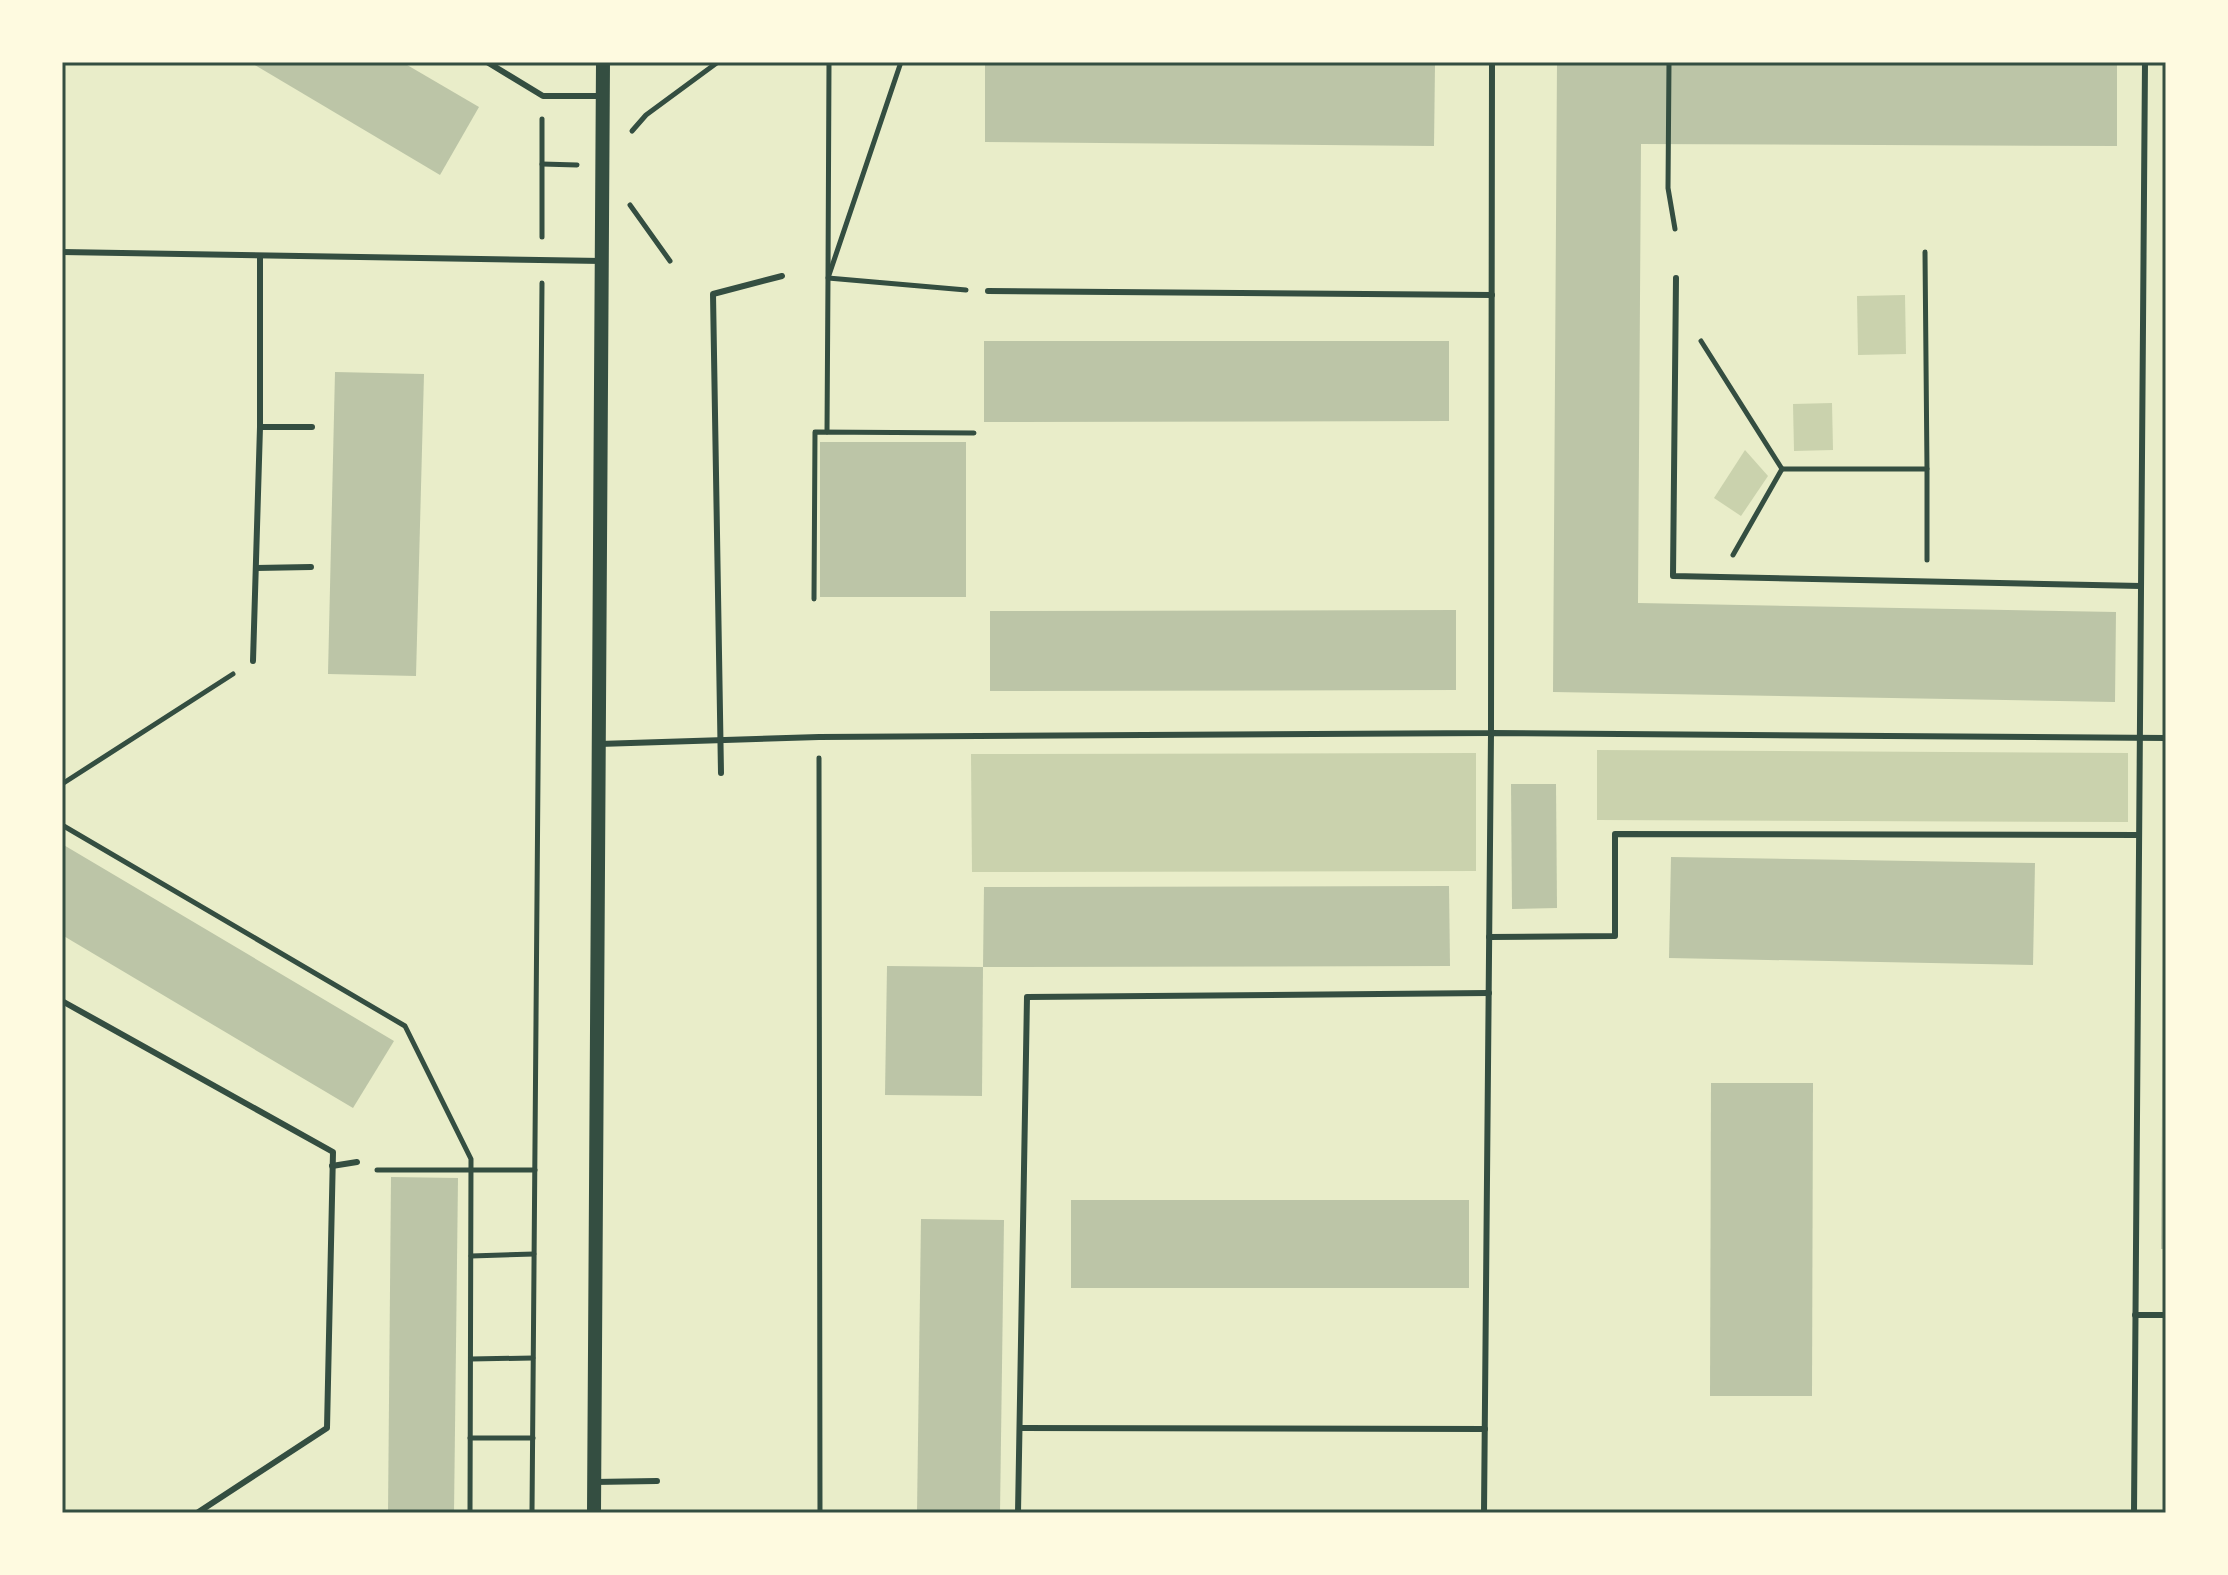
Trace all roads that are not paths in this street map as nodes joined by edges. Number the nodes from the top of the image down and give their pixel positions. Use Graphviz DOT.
graph roads {
  1 [pos="487,62"];
  2 [pos="603,62"];
  3 [pos="1492,62"];
  4 [pos="2145,62"];
  5 [pos="603,96"];
  6 [pos="62,252"];
  7 [pos="260,256"];
  8 [pos="602,261"];
  9 [pos="782,276"];
  10 [pos="1676,278"];
  11 [pos="988,291"];
  12 [pos="1492,295"];
  13 [pos="260,427"];
  14 [pos="312,427"];
  15 [pos="311,567"];
  16 [pos="256,568"];
  17 [pos="2141,586"];
  18 [pos="253,661"];
  19 [pos="1491,733"];
  20 [pos="2140,738"];
  21 [pos="2166,738"];
  22 [pos="720,740"];
  23 [pos="599,744"];
  24 [pos="721,773"];
  25 [pos="2139,835"];
  26 [pos="1489,937"];
  27 [pos="1489,993"];
  28 [pos="62,1001"];
  29 [pos="357,1162"];
  30 [pos="332,1168"];
  31 [pos="2135,1315"];
  32 [pos="2166,1315"];
  33 [pos="1020,1428"];
  34 [pos="1485,1429"];
  35 [pos="657,1481"];
  36 [pos="594,1482"];
  37 [pos="197,1513"];
  38 [pos="594,1513"];
  39 [pos="1018,1513"];
  40 [pos="1484,1513"];
  41 [pos="2134,1513"];
  1 -- 5 [label="lane"];
  2 -- 5 [label="street"];
  3 -- 12 [label="lane"];
  4 -- 17 [label="lane"];
  5 -- 8 [label="street"];
  6 -- 7 [label="lane"];
  7 -- 8 [label="lane"];
  7 -- 13 [label="lane"];
  8 -- 23 [label="street"];
  9 -- 22 [label="lane"];
  10 -- 17 [label="lane"];
  11 -- 12 [label="lane"];
  12 -- 19 [label="lane"];
  13 -- 14 [label="lane"];
  13 -- 16 [label="lane"];
  15 -- 16 [label="lane"];
  16 -- 18 [label="lane"];
  17 -- 20 [label="lane"];
  19 -- 20 [label="lane"];
  19 -- 22 [label="lane"];
  19 -- 26 [label="lane"];
  20 -- 21 [label="lane"];
  20 -- 25 [label="lane"];
  22 -- 23 [label="lane"];
  22 -- 24 [label="lane"];
  23 -- 36 [label="street"];
  25 -- 26 [label="lane"];
  25 -- 31 [label="lane"];
  26 -- 27 [label="lane"];
  27 -- 33 [label="lane"];
  27 -- 34 [label="lane"];
  28 -- 30 [label="lane"];
  29 -- 30 [label="lane"];
  30 -- 37 [label="lane"];
  31 -- 32 [label="lane"];
  31 -- 41 [label="lane"];
  33 -- 34 [label="lane"];
  33 -- 39 [label="lane"];
  34 -- 40 [label="lane"];
  35 -- 36 [label="lane"];
  36 -- 38 [label="street"];
}
